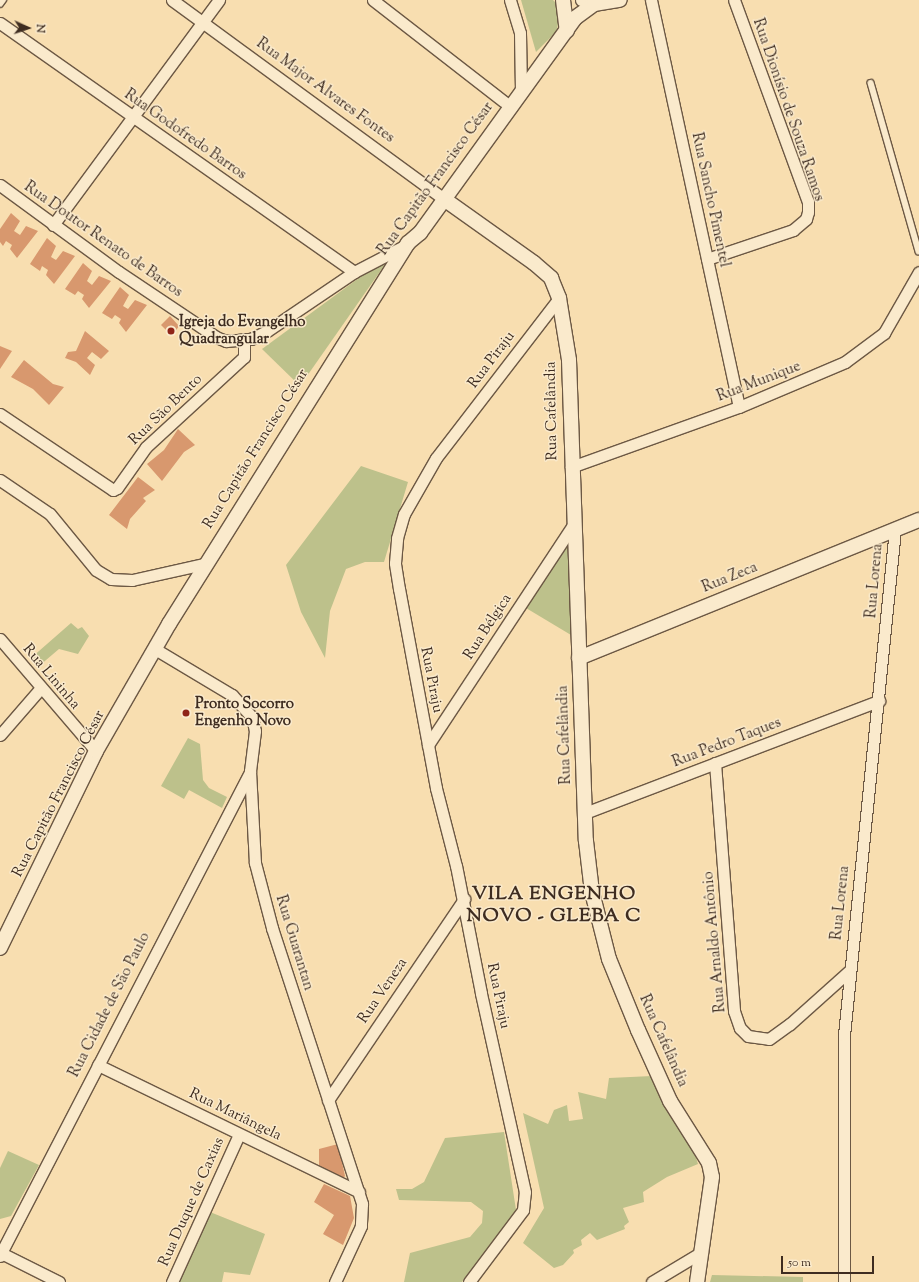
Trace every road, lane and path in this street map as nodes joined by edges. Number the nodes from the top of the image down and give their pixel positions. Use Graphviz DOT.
graph roads {
  1 [pos="3,0"];
  2 [pos="172,0"];
  3 [pos="219,0"];
  4 [pos="373,0"];
  5 [pos="510,0"];
  6 [pos="562,0"];
  7 [pos="620,0"];
  8 [pos="651,0"];
  9 [pos="734,0"];
  10 [pos="588,2"];
  11 [pos="0,4"];
  12 [pos="202,22"];
  13 [pos="0,23"];
  14 [pos="567,31"];
  15 [pos="871,83"];
  16 [pos="521,92"];
  17 [pos="510,107"];
  18 [pos="133,117"];
  19 [pos="3,190"];
  20 [pos="444,199"];
  21 [pos="457,209"];
  22 [pos="53,225"];
  23 [pos="408,243"];
  24 [pos="919,251"];
  25 [pos="707,259"];
  26 [pos="354,272"];
  27 [pos="919,272"];
  28 [pos="559,298"];
  29 [pos="244,340"];
  30 [pos="739,407"];
  31 [pos="0,414"];
  32 [pos="571,467"];
  33 [pos="0,480"];
  34 [pos="919,520"];
  35 [pos="573,525"];
  36 [pos="895,529"];
  37 [pos="204,564"];
  38 [pos="0,639"];
  39 [pos="155,649"];
  40 [pos="579,658"];
  41 [pos="40,689"];
  42 [pos="879,701"];
  43 [pos="0,735"];
  44 [pos="428,745"];
  45 [pos="96,751"];
  46 [pos="715,763"];
  47 [pos="250,771"];
  48 [pos="585,813"];
  49 [pos="464,899"];
  50 [pos="0,947"];
  51 [pos="849,971"];
  52 [pos="98,1065"];
  53 [pos="328,1100"];
  54 [pos="239,1134"];
  55 [pos="359,1192"];
  56 [pos="702,1252"];
  57 [pos="0,1253"];
  58 [pos="59,1282"];
  59 [pos="172,1282"];
  60 [pos="335,1282"];
  61 [pos="470,1282"];
  62 [pos="652,1282"];
  63 [pos="697,1282"];
  64 [pos="844,1282"];
  1 -- 11 [label="lane"];
  2 -- 12 [label="street, Rua Major Alvares Fontes"];
  3 -- 12 [label="street"];
  4 -- 17 [label="street"];
  5 -- 16 [label="street"];
  6 -- 14 [label="street"];
  7 -- 10 [label="street"];
  8 -- 25 [label="street, Rua Sancho Pimentel"];
  9 -- 25 [label="street, Rua Dionísio de Souza Ramos"];
  10 -- 14 [label="street, Rua Capitão Francisco César"];
  12 -- 18 [label="street"];
  12 -- 20 [label="street, Rua Major Alvares Fontes"];
  13 -- 18 [label="street, Rua Godofredo Barros"];
  14 -- 16 [label="street, Rua Capitão Francisco César"];
  15 -- 24 [label="lane"];
  16 -- 17 [label="street, Rua Capitão Francisco César"];
  17 -- 20 [label="street, Rua Capitão Francisco César"];
  18 -- 22 [label="street"];
  18 -- 26 [label="street, Rua Godofredo Barros"];
  19 -- 22 [label="street, Rua Doutor Renato de Barros"];
  20 -- 21 [label="street, Rua Major Alvares Fontes"];
  20 -- 23 [label="street, Rua Capitão Francisco César"];
  21 -- 28 [label="street, Rua Cafelândia"];
  22 -- 29 [label="street, Rua Doutor Renato de Barros"];
  23 -- 26 [label="street, Rua Doutor Renato de Barros"];
  23 -- 37 [label="street, Rua Capitão Francisco César"];
  25 -- 30 [label="street, Rua Sancho Pimentel"];
  26 -- 29 [label="street, Rua Doutor Renato de Barros"];
  27 -- 30 [label="street, Rua Munique"];
  28 -- 32 [label="street, Rua Cafelândia"];
  28 -- 44 [label="street, Rua Piraju"];
  29 -- 31 [label="street, Rua São Bento"];
  30 -- 32 [label="street, Rua Munique"];
  32 -- 35 [label="street, Rua Cafelândia"];
  33 -- 37 [label="street"];
  34 -- 36 [label="street, Rua Zeca"];
  35 -- 40 [label="street, Rua Cafelândia"];
  35 -- 44 [label="street, Rua Bélgica"];
  36 -- 40 [label="street, Rua Zeca"];
  36 -- 42 [label="street, Rua Lorena"];
  37 -- 39 [label="street, Rua Capitão Francisco César"];
  38 -- 41 [label="street, Rua Lininha"];
  39 -- 45 [label="street, Rua Capitão Francisco César"];
  39 -- 47 [label="street, Rua Guarantan"];
  40 -- 48 [label="street, Rua Cafelândia"];
  41 -- 43 [label="street"];
  41 -- 45 [label="street, Rua Lininha"];
  42 -- 46 [label="street, Rua Pedro Taques"];
  42 -- 51 [label="street, Rua Lorena"];
  44 -- 49 [label="street, Rua Piraju"];
  45 -- 50 [label="street, Rua Capitão Francisco César"];
  46 -- 48 [label="street, Rua Pedro Taques"];
  46 -- 51 [label="street, Rua Arnaldo Antônio"];
  47 -- 52 [label="street, Rua Cidade de São Paulo"];
  47 -- 53 [label="street, Rua Guarantan"];
  48 -- 56 [label="street, Rua Cafelândia"];
  49 -- 53 [label="street, Rua Veneza"];
  49 -- 61 [label="street, Rua Piraju"];
  51 -- 64 [label="street, Rua Lorena"];
  52 -- 54 [label="street, Rua Mariângela"];
  52 -- 57 [label="street, Rua Cidade de São Paulo"];
  53 -- 55 [label="street, Rua Guarantan"];
  54 -- 55 [label="street, Rua Mariângela"];
  54 -- 59 [label="street, Rua Duque de Caxias"];
  55 -- 60 [label="street, Rua Guarantan"];
  56 -- 62 [label="street"];
  56 -- 63 [label="street, Rua Cafelândia"];
  57 -- 58 [label="street"];
}
